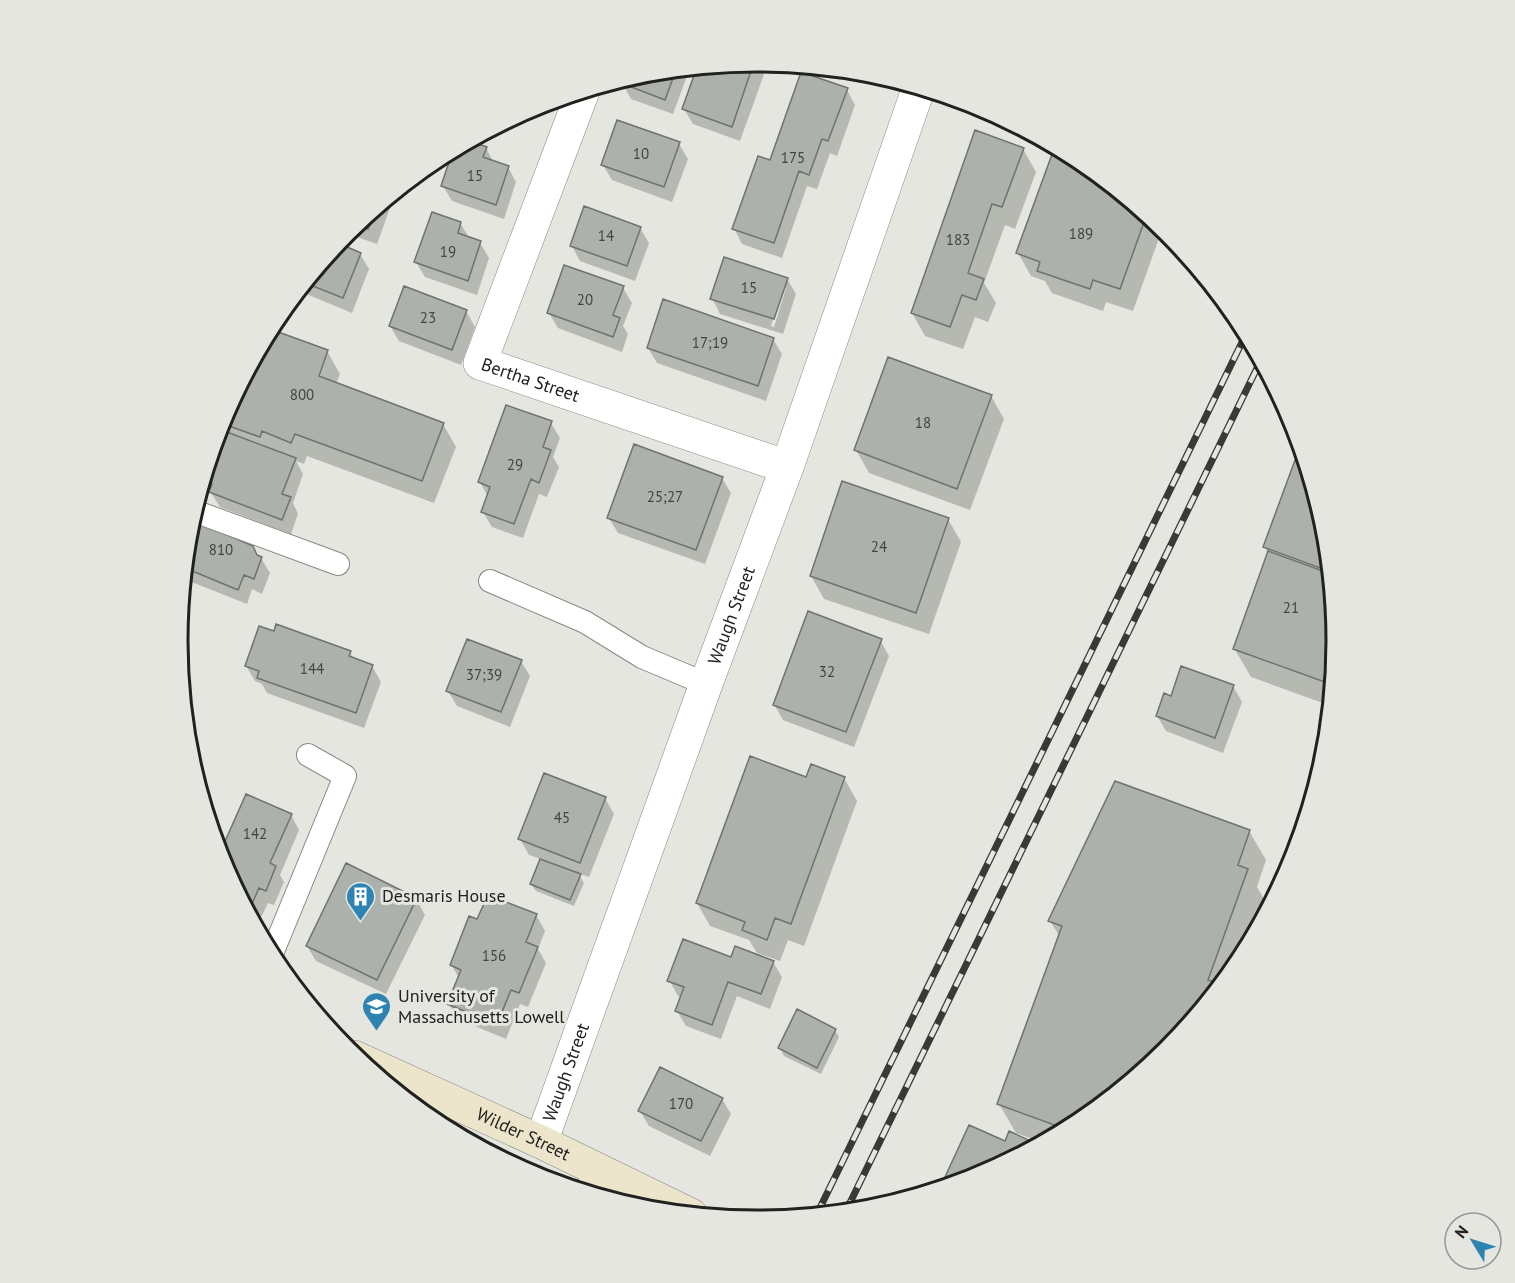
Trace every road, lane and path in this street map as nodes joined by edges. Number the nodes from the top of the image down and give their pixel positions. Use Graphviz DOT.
graph roads {
  1 [pos="916,94"];
  2 [pos="579,100"];
  3 [pos="787,467"];
  4 [pos="203,514"];
  5 [pos="338,564"];
  6 [pos="490,580"];
  7 [pos="706,684"];
  8 [pos="308,756"];
  9 [pos="276,945"];
  10 [pos="381,1069"];
  11 [pos="542,1142"];
  12 [pos="591,1181"];
  13 [pos="648,1200"];
  1 -- 3 [label="street, Waugh Street"];
  2 -- 3 [label="street, Bertha Street"];
  3 -- 7 [label="street, Waugh Street"];
  4 -- 5 [label="lane"];
  6 -- 7 [label="lane"];
  7 -- 11 [label="street, Waugh Street"];
  8 -- 9 [label="lane"];
  10 -- 11 [label="street, Wilder Street"];
  11 -- 12 [label="street, Wilder Street"];
  12 -- 13 [label="street, Wilder Street"];
}
